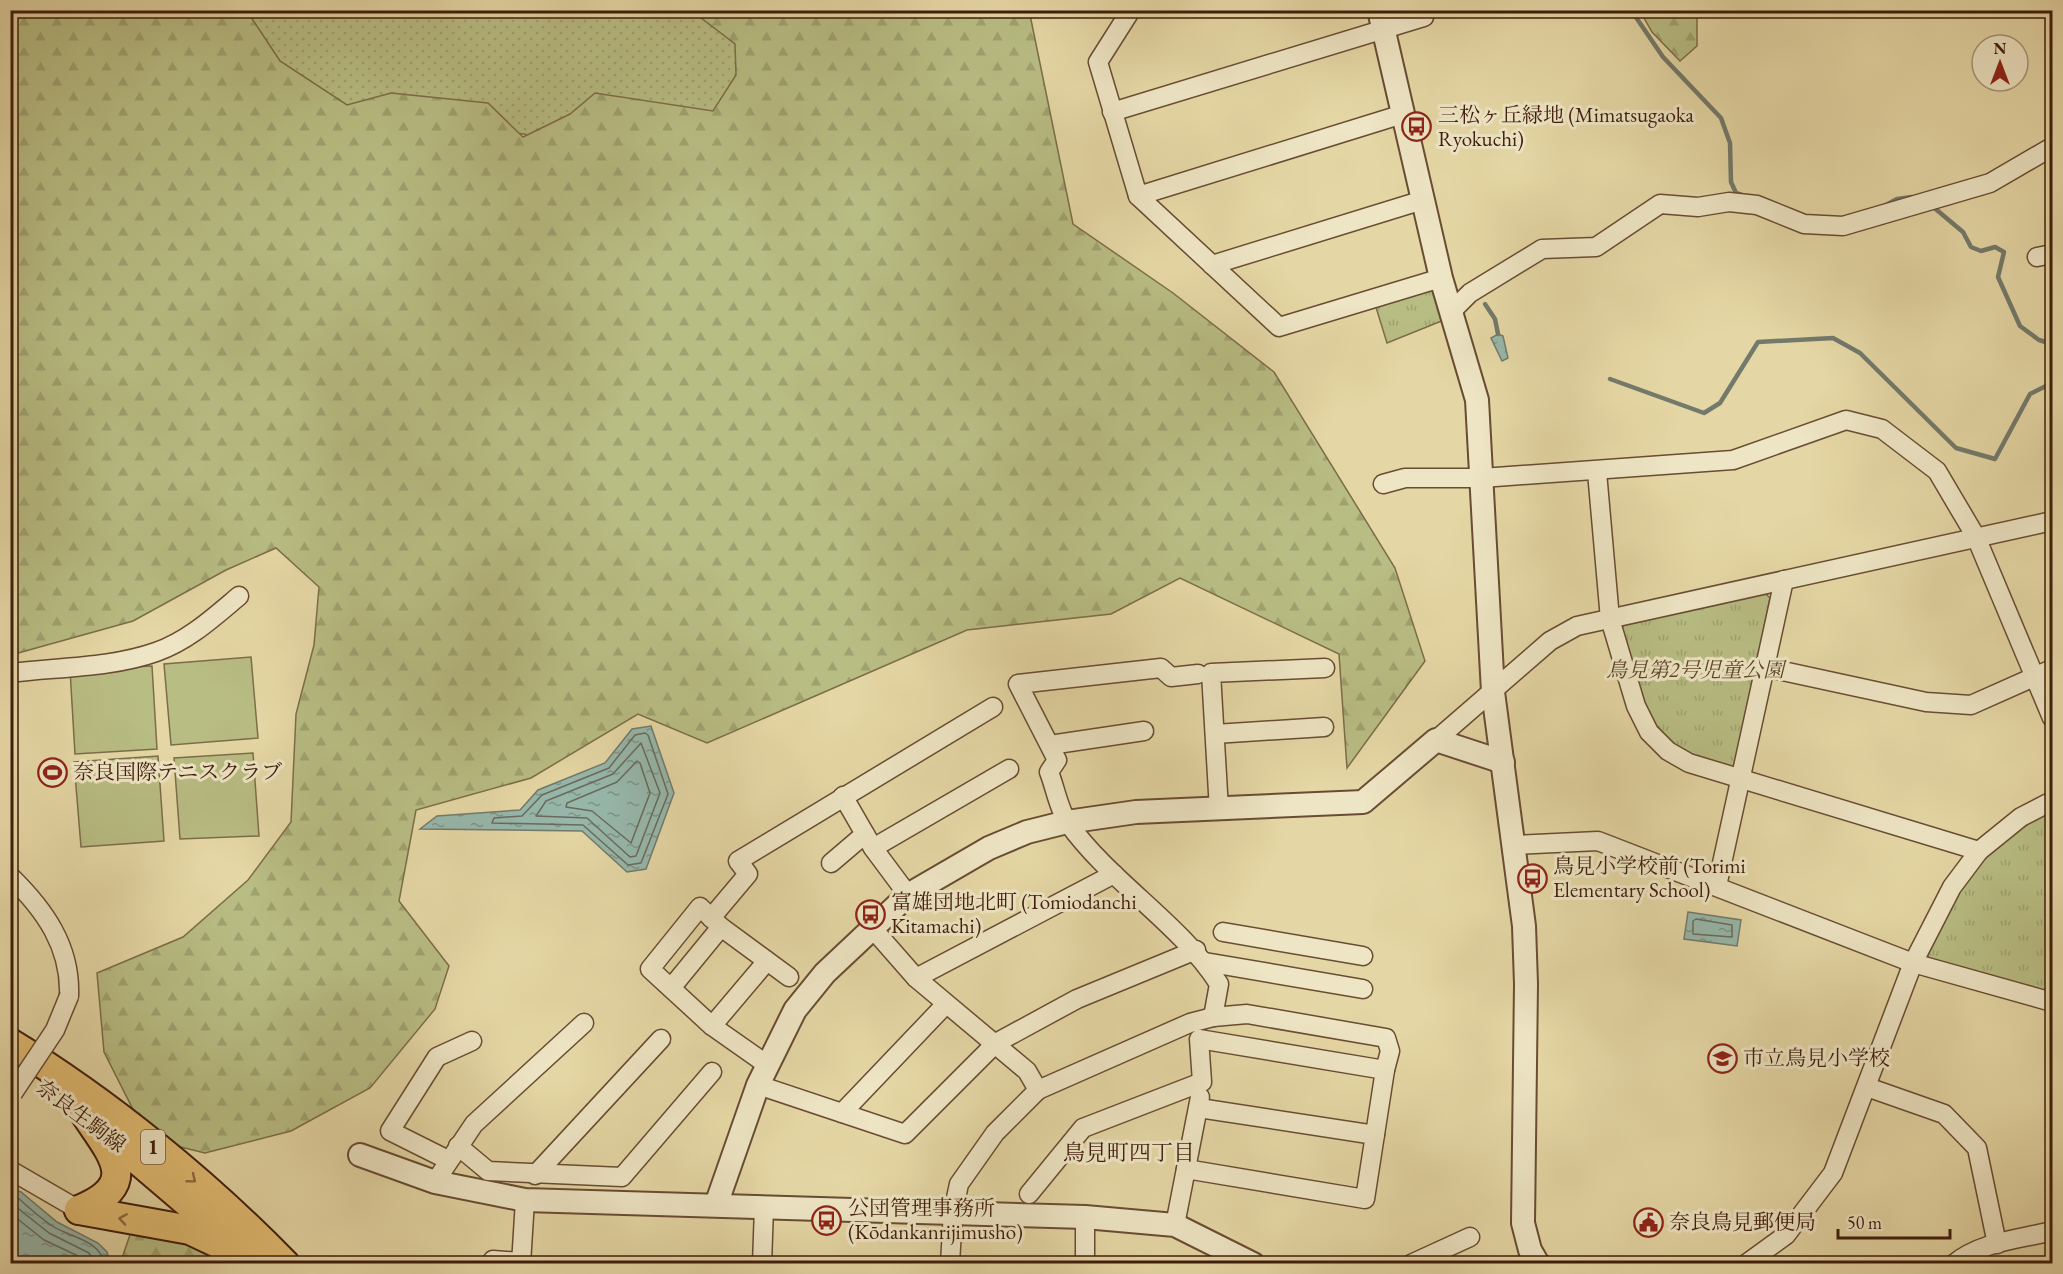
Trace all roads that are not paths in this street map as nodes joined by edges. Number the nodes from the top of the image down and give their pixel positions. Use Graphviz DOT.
graph roads {
  1 [pos="1147,10"];
  2 [pos="1423,10"];
  3 [pos="1128,14"];
  4 [pos="1381,20"];
  5 [pos="1112,112"];
  6 [pos="1403,114"];
  7 [pos="2052,147"];
  8 [pos="1138,196"];
  9 [pos="1423,200"];
  10 [pos="1212,265"];
  11 [pos="1441,278"];
  12 [pos="1451,312"];
  13 [pos="1597,472"];
  14 [pos="1482,478"];
  15 [pos="1383,484"];
  16 [pos="2052,521"];
  17 [pos="1976,537"];
  18 [pos="1784,580"];
  19 [pos="239,596"];
  20 [pos="1610,619"];
  21 [pos="1764,667"];
  22 [pos="1325,668"];
  23 [pos="2052,669"];
  24 [pos="10,673"];
  25 [pos="1198,674"];
  26 [pos="2035,677"];
  27 [pos="1493,692"];
  28 [pos="993,707"];
  29 [pos="2052,718"];
  30 [pos="1324,727"];
  31 [pos="1144,731"];
  32 [pos="1215,734"];
  33 [pos="1436,740"];
  34 [pos="1050,746"];
  35 [pos="1503,762"];
  36 [pos="1009,769"];
  37 [pos="1740,779"];
  38 [pos="843,796"];
  39 [pos="2052,801"];
  40 [pos="1219,810"];
  41 [pos="1067,822"];
  42 [pos="869,841"];
  43 [pos="1515,845"];
  44 [pos="1979,851"];
  45 [pos="831,863"];
  46 [pos="1114,874"];
  47 [pos="10,876"];
  48 [pos="1717,886"];
  49 [pos="908,895"];
  50 [pos="716,922"];
  51 [pos="873,929"];
  52 [pos="1223,932"];
  53 [pos="1250,937"];
  54 [pos="1328,950"];
  55 [pos="1200,956"];
  56 [pos="1363,956"];
  57 [pos="767,961"];
  58 [pos="1913,963"];
  59 [pos="1245,970"];
  60 [pos="789,977"];
  61 [pos="916,978"];
  62 [pos="1324,983"];
  63 [pos="671,988"];
  64 [pos="1363,989"];
  65 [pos="2052,1002"];
  66 [pos="946,1004"];
  67 [pos="1213,1017"];
  68 [pos="584,1023"];
  69 [pos="712,1026"];
  70 [pos="1195,1031"];
  71 [pos="661,1039"];
  72 [pos="472,1041"];
  73 [pos="10,1043"];
  74 [pos="996,1043"];
  75 [pos="1384,1070"];
  76 [pos="712,1072"];
  77 [pos="762,1074"];
  78 [pos="1202,1082"];
  79 [pos="11,1086"];
  80 [pos="1867,1087"];
  81 [pos="1038,1090"];
  82 [pos="1199,1108"];
  83 [pos="842,1113"];
  84 [pos="85,1114"];
  85 [pos="1375,1135"];
  86 [pos="453,1153"];
  87 [pos="360,1155"];
  88 [pos="1186,1169"];
  89 [pos="10,1170"];
  90 [pos="535,1175"];
  91 [pos="435,1182"];
  92 [pos="1029,1194"];
  93 [pos="525,1200"];
  94 [pos="716,1205"];
  95 [pos="764,1207"];
  96 [pos="79,1210"];
  97 [pos="953,1212"];
  98 [pos="1085,1217"];
  99 [pos="1175,1225"];
  100 [pos="2052,1232"];
  101 [pos="1470,1237"];
  102 [pos="1997,1244"];
  103 [pos="258,1263"];
  104 [pos="285,1263"];
  105 [pos="490,1263"];
  106 [pos="521,1263"];
  107 [pos="762,1263"];
  108 [pos="950,1263"];
  109 [pos="1085,1263"];
  110 [pos="1253,1263"];
  111 [pos="1411,1263"];
  112 [pos="1538,1263"];
  113 [pos="1746,1263"];
  114 [pos="1954,1263"];
  1 -- 3 [label="street"];
  2 -- 4 [label="street"];
  3 -- 5 [label="street"];
  4 -- 5 [label="street"];
  4 -- 6 [label="street"];
  5 -- 8 [label="street"];
  6 -- 8 [label="street"];
  6 -- 9 [label="street"];
  7 -- 12 [label="street"];
  8 -- 10 [label="street"];
  9 -- 10 [label="street"];
  9 -- 11 [label="street"];
  10 -- 11 [label="street"];
  11 -- 12 [label="street"];
  12 -- 14 [label="street"];
  13 -- 14 [label="street"];
  13 -- 17 [label="street"];
  13 -- 20 [label="street"];
  14 -- 15 [label="street"];
  14 -- 27 [label="street"];
  16 -- 17 [label="street"];
  17 -- 18 [label="street"];
  17 -- 26 [label="street"];
  18 -- 20 [label="street"];
  18 -- 21 [label="street"];
  19 -- 24 [label="street"];
  20 -- 27 [label="street"];
  20 -- 37 [label="street"];
  21 -- 26 [label="street"];
  21 -- 37 [label="street"];
  22 -- 32 [label="street"];
  23 -- 26 [label="street"];
  25 -- 34 [label="street"];
  26 -- 29 [label="street"];
  27 -- 33 [label="street"];
  27 -- 35 [label="street"];
  28 -- 38 [label="street"];
  30 -- 32 [label="street"];
  31 -- 34 [label="street"];
  32 -- 40 [label="street"];
  33 -- 35 [label="street"];
  33 -- 40 [label="street"];
  34 -- 41 [label="street"];
  35 -- 43 [label="street"];
  36 -- 42 [label="street"];
  37 -- 44 [label="street"];
  37 -- 48 [label="street"];
  38 -- 42 [label="street"];
  38 -- 50 [label="street"];
  39 -- 44 [label="street"];
  40 -- 41 [label="street"];
  41 -- 46 [label="street"];
  41 -- 49 [label="street"];
  42 -- 45 [label="street"];
  42 -- 49 [label="street"];
  43 -- 48 [label="street"];
  43 -- 112 [label="street"];
  44 -- 58 [label="street"];
  46 -- 55 [label="street"];
  46 -- 61 [label="street"];
  47 -- 79 [label="street, bridge"];
  48 -- 58 [label="street"];
  49 -- 51 [label="street"];
  50 -- 57 [label="street"];
  50 -- 63 [label="street"];
  50 -- 63 [label="street"];
  51 -- 61 [label="street"];
  51 -- 77 [label="street"];
  52 -- 53 [label="street"];
  53 -- 54 [label="street"];
  53 -- 59 [label="street"];
  54 -- 56 [label="street"];
  54 -- 62 [label="street"];
  55 -- 59 [label="street"];
  55 -- 67 [label="street"];
  55 -- 74 [label="street"];
  57 -- 60 [label="street"];
  57 -- 69 [label="street"];
  58 -- 65 [label="street"];
  58 -- 80 [label="street"];
  59 -- 62 [label="street"];
  61 -- 66 [label="street"];
  62 -- 64 [label="street"];
  63 -- 69 [label="street"];
  66 -- 74 [label="street"];
  66 -- 83 [label="street"];
  67 -- 70 [label="street"];
  67 -- 75 [label="street"];
  68 -- 86 [label="street"];
  69 -- 77 [label="street"];
  70 -- 75 [label="street"];
  70 -- 78 [label="street"];
  70 -- 81 [label="street"];
  71 -- 90 [label="street"];
  72 -- 86 [label="street"];
  73 -- 104 [label="main road, 奈良生駒線 / 1, one-way"];
  74 -- 81 [label="street"];
  74 -- 83 [label="street"];
  75 -- 85 [label="street"];
  76 -- 90 [label="street"];
  77 -- 83 [label="street"];
  77 -- 94 [label="street"];
  78 -- 82 [label="street"];
  78 -- 92 [label="street"];
  79 -- 84 [label="main road, 奈良生駒線 / 1"];
  80 -- 102 [label="street"];
  80 -- 113 [label="street"];
  81 -- 97 [label="street"];
  82 -- 85 [label="street"];
  82 -- 88 [label="street"];
  84 -- 96 [label="main road"];
  84 -- 103 [label="main road, 奈良生駒線 / 1"];
  85 -- 88 [label="street"];
  86 -- 90 [label="street"];
  86 -- 91 [label="street"];
  87 -- 91 [label="street"];
  88 -- 99 [label="street"];
  89 -- 96 [label="street"];
  91 -- 93 [label="street"];
  93 -- 94 [label="street"];
  93 -- 106 [label="street"];
  94 -- 95 [label="street"];
  95 -- 97 [label="street"];
  95 -- 107 [label="street"];
  103 -- 96 [label="main road, one-way"];
  97 -- 98 [label="street"];
  97 -- 108 [label="street"];
  98 -- 99 [label="street"];
  98 -- 109 [label="street"];
  99 -- 110 [label="street"];
  100 -- 102 [label="street"];
  101 -- 111 [label="street"];
  102 -- 114 [label="street"];
  105 -- 106 [label="street"];
}
